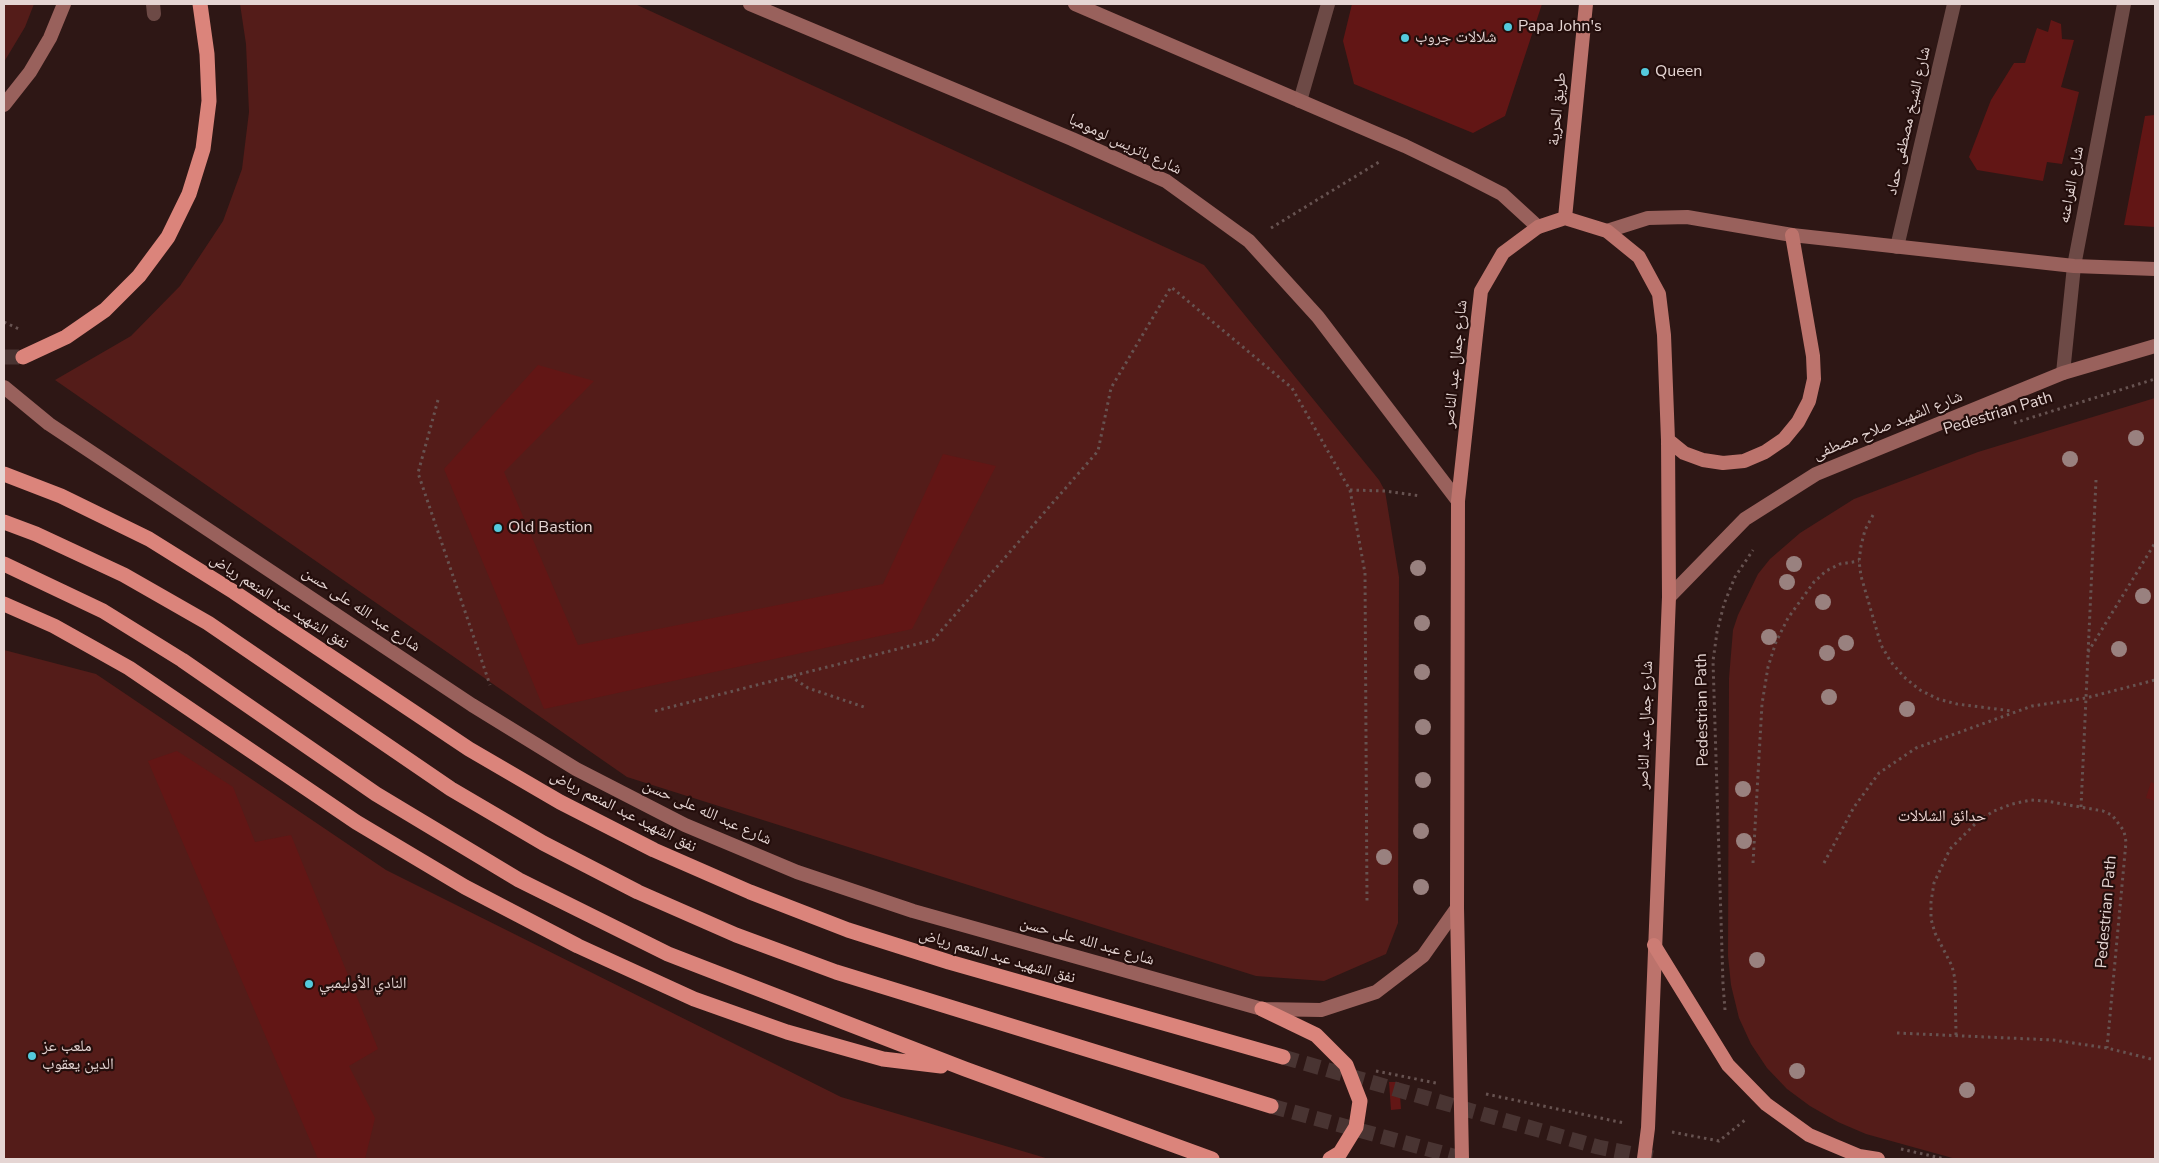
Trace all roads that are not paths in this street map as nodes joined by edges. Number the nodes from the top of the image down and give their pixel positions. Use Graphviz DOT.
graph roads {
  1 [pos="64,4"];
  2 [pos="200,4"];
  3 [pos="750,4"];
  4 [pos="1075,4"];
  5 [pos="1328,4"];
  6 [pos="1586,4"];
  7 [pos="1954,4"];
  8 [pos="2124,4"];
  9 [pos="1300,101"];
  10 [pos="4,105"];
  11 [pos="1565,218"];
  12 [pos="1538,227"];
  13 [pos="1607,231"];
  14 [pos="1792,235"];
  15 [pos="1897,247"];
  16 [pos="2074,266"];
  17 [pos="2155,269"];
  18 [pos="2155,346"];
  19 [pos="23,357"];
  20 [pos="2063,373"];
  21 [pos="4,387"];
  22 [pos="1668,440"];
  23 [pos="4,474"];
  24 [pos="1458,501"];
  25 [pos="4,522"];
  26 [pos="4,564"];
  27 [pos="1669,597"];
  28 [pos="4,604"];
  29 [pos="1457,908"];
  30 [pos="1654,945"];
  31 [pos="1262,1009"];
  32 [pos="1283,1057"];
  33 [pos="965,1069"];
  34 [pos="1271,1106"];
  35 [pos="1859,1156"];
  36 [pos="1212,1159"];
  37 [pos="1330,1159"];
  38 [pos="1462,1159"];
  39 [pos="1644,1159"];
  40 [pos="1844,1159"];
  41 [pos="1878,1159"];
  1 -- 10 [label="main road"];
  2 -- 19 [label="highway"];
  3 -- 24 [label="main road, شارع باتريس لومومبا"];
  4 -- 9 [label="main road"];
  5 -- 9 [label="street"];
  6 -- 11 [label="main road, طريق الحرية"];
  7 -- 15 [label="street, شارع الشيخ مصطفى حماد"];
  8 -- 16 [label="street, شارع الفراعنه"];
  9 -- 12 [label="main road"];
  11 -- 12 [label="main road, شارع جمال عبد الناصر"];
  11 -- 13 [label="main road, شارع جمال عبد الناصر"];
  12 -- 24 [label="main road, شارع جمال عبد الناصر"];
  13 -- 14 [label="main road"];
  13 -- 22 [label="main road, شارع جمال عبد الناصر"];
  14 -- 15 [label="main road"];
  14 -- 22 [label="main road"];
  15 -- 16 [label="main road"];
  16 -- 17 [label="main road"];
  16 -- 20 [label="street, شارع الفراعنه"];
  18 -- 20 [label="main road, شارع الشهيد صلاح مصطفى"];
  20 -- 27 [label="main road, شارع الشهيد صلاح مصطفى"];
  21 -- 31 [label="main road, شارع عبد الله على حسن"];
  22 -- 27 [label="main road, شارع جمال عبد الناصر"];
  23 -- 32 [label="highway, نفق الشهيد عبد المنعم رياض"];
  24 -- 29 [label="main road, شارع جمال عبد الناصر"];
  25 -- 34 [label="highway"];
  26 -- 33 [label="highway"];
  27 -- 30 [label="main road, شارع جمال عبد الناصر"];
  28 -- 33 [label="highway"];
  29 -- 31 [label="main road, شارع عبد الله على حسن"];
  29 -- 38 [label="main road, شارع جمال عبد الناصر"];
  30 -- 35 [label="highway"];
  30 -- 39 [label="main road, شارع جمال عبد الناصر"];
  31 -- 37 [label="highway"];
  33 -- 36 [label="highway"];
  35 -- 40 [label="highway"];
  35 -- 41 [label="highway"];
}
